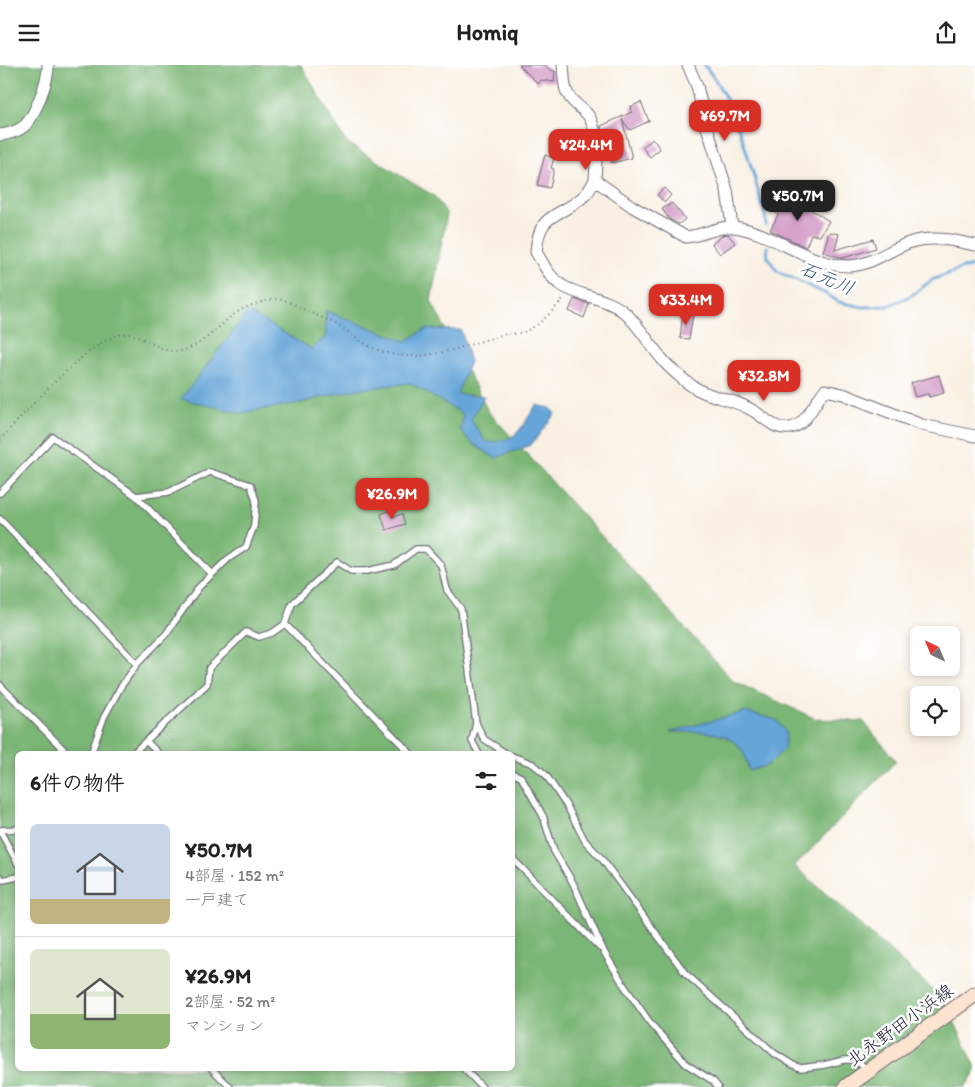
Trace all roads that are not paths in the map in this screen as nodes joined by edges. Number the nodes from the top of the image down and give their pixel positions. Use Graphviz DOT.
graph roads {
  1 [pos="48,65"];
  2 [pos="563,65"];
  3 [pos="688,65"];
  4 [pos="0,135"];
  5 [pos="596,180"];
  6 [pos="732,226"];
  7 [pos="975,245"];
  8 [pos="975,436"];
  9 [pos="0,493"];
  10 [pos="136,497"];
  11 [pos="0,519"];
  12 [pos="212,574"];
  13 [pos="285,623"];
  14 [pos="137,663"];
  15 [pos="0,685"];
  16 [pos="476,723"];
  17 [pos="146,741"];
  18 [pos="65,751"];
  19 [pos="93,751"];
  20 [pos="135,751"];
  21 [pos="156,751"];
  22 [pos="408,751"];
  23 [pos="477,751"];
  24 [pos="502,751"];
  25 [pos="515,757"];
  26 [pos="515,774"];
  27 [pos="15,829"];
  28 [pos="0,830"];
  29 [pos="15,858"];
  30 [pos="515,861"];
  31 [pos="0,877"];
  32 [pos="15,878"];
  33 [pos="604,952"];
  34 [pos="975,994"];
  35 [pos="214,1071"];
  36 [pos="466,1071"];
  37 [pos="867,1071"];
  38 [pos="230,1087"];
  39 [pos="482,1087"];
  40 [pos="718,1087"];
  41 [pos="846,1087"];
  1 -- 4 [label="street"];
  2 -- 5 [label="street"];
  3 -- 6 [label="street"];
  5 -- 6 [label="street"];
  5 -- 8 [label="street"];
  6 -- 7 [label="street"];
  9 -- 10 [label="lane"];
  10 -- 12 [label="lane"];
  10 -- 12 [label="lane"];
  11 -- 14 [label="lane"];
  12 -- 14 [label="lane"];
  13 -- 16 [label="lane"];
  13 -- 17 [label="lane"];
  13 -- 22 [label="lane"];
  14 -- 19 [label="lane"];
  15 -- 18 [label="lane"];
  16 -- 23 [label="lane"];
  16 -- 24 [label="lane"];
  17 -- 20 [label="lane"];
  17 -- 21 [label="lane"];
  25 -- 37 [label="lane"];
  26 -- 33 [label="lane"];
  27 -- 28 [label="lane"];
  28 -- 29 [label="lane"];
  30 -- 33 [label="lane"];
  31 -- 32 [label="lane"];
  33 -- 40 [label="lane"];
  34 -- 37 [label="main road, 北永野田小浜線"];
  35 -- 38 [label="lane"];
  36 -- 39 [label="lane"];
  37 -- 41 [label="main road, 北永野田小浜線"];
}
